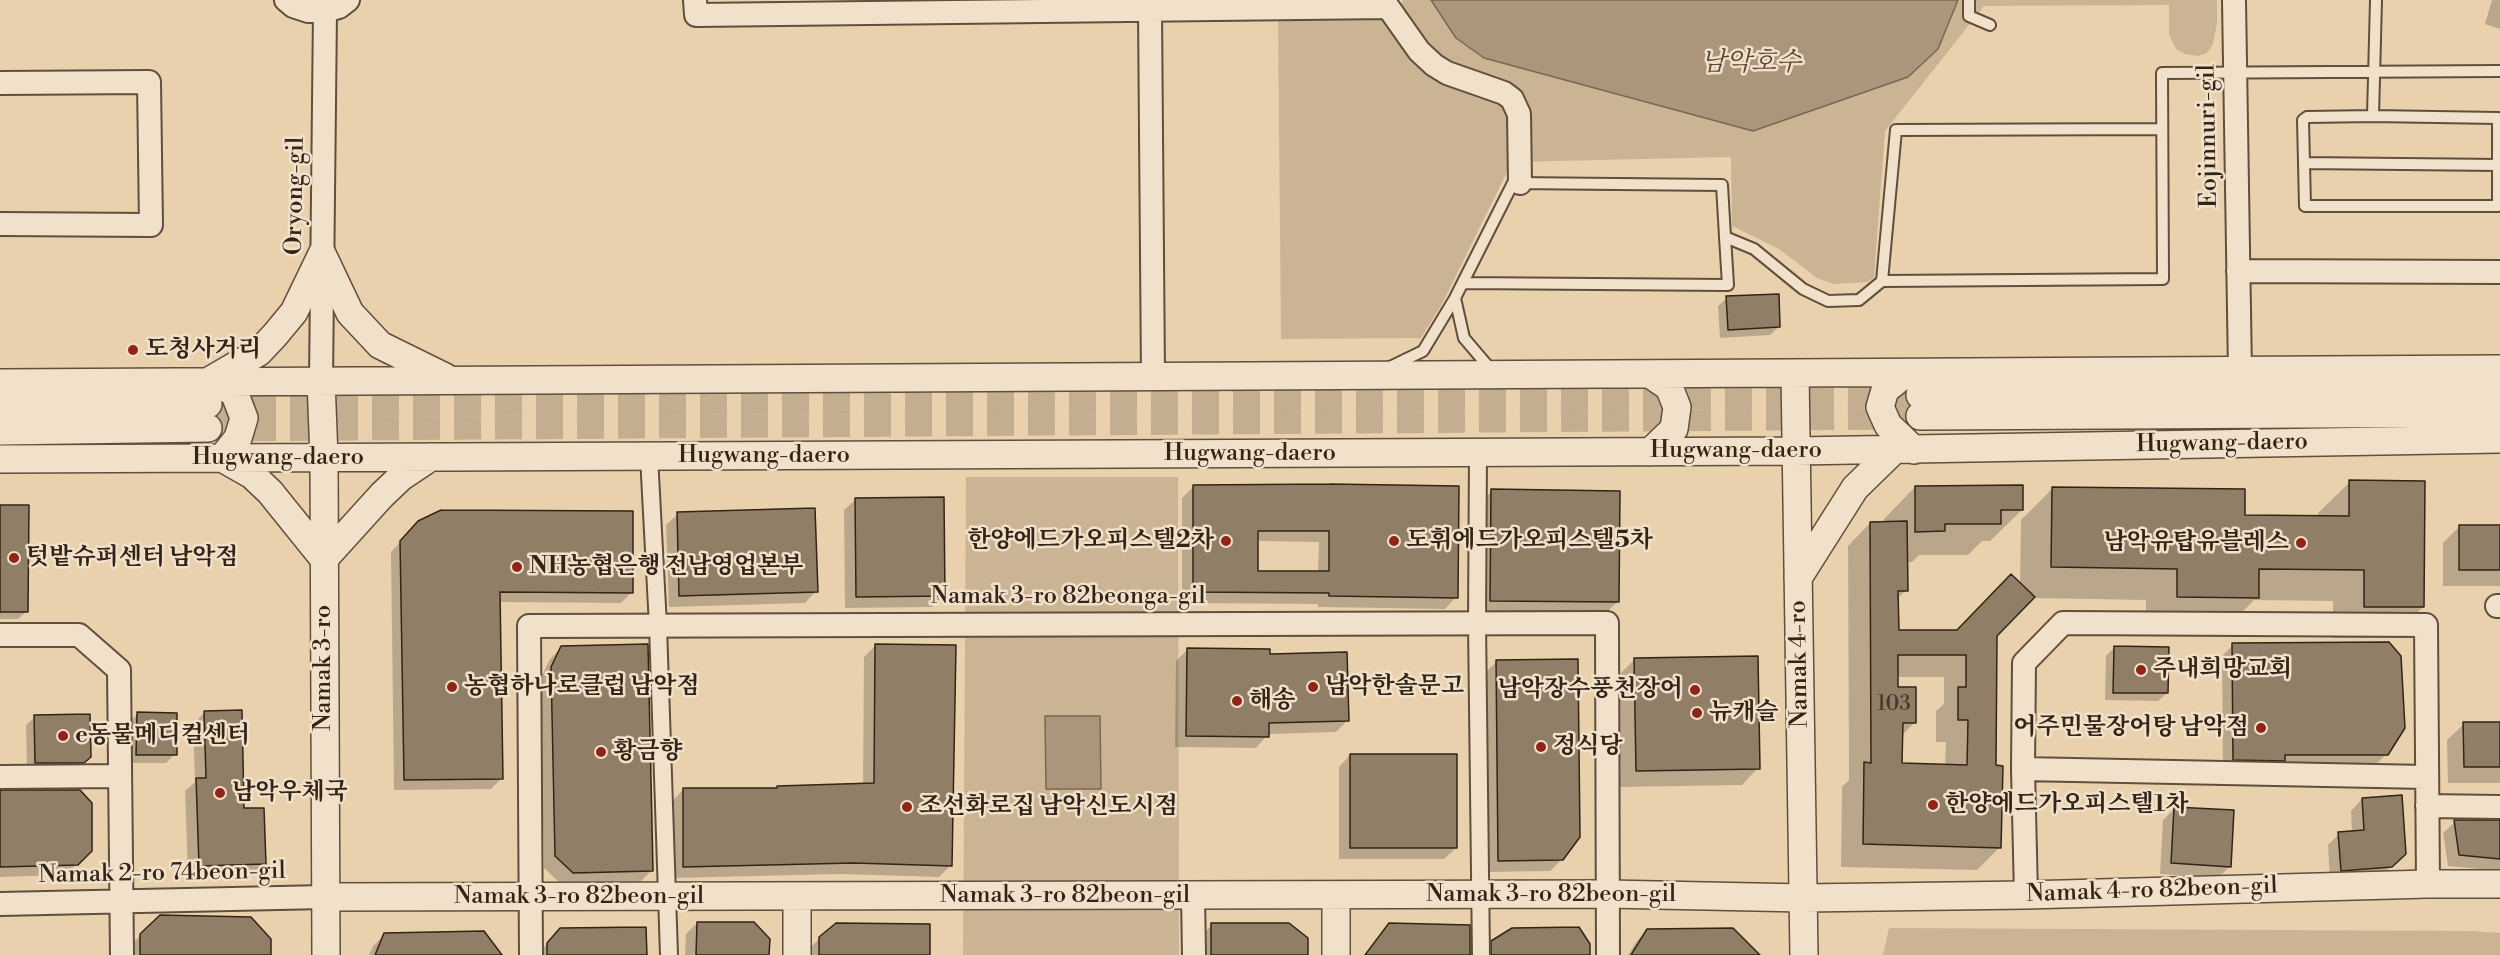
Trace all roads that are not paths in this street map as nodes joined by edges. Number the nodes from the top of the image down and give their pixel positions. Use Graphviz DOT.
graph roads {
  1 [pos="286,0"];
  2 [pos="695,0"];
  3 [pos="1969,0"];
  4 [pos="2234,0"];
  5 [pos="2376,0"];
  6 [pos="344,4"];
  7 [pos="1150,10"];
  8 [pos="1990,25"];
  9 [pos="2374,70"];
  10 [pos="2235,71"];
  11 [pos="2500,71"];
  12 [pos="0,83"];
  13 [pos="2373,116"];
  14 [pos="2162,129"];
  15 [pos="2304,163"];
  16 [pos="2499,165"];
  17 [pos="1520,183"];
  18 [pos="0,225"];
  19 [pos="1725,237"];
  20 [pos="322,254"];
  21 [pos="2238,271"];
  22 [pos="2500,272"];
  23 [pos="1882,281"];
  24 [pos="1463,283"];
  25 [pos="1455,298"];
  26 [pos="2500,369"];
  27 [pos="2240,372"];
  28 [pos="1795,373"];
  29 [pos="1650,374"];
  30 [pos="1495,375"];
  31 [pos="1153,376"];
  32 [pos="1374,376"];
  33 [pos="321,380"];
  34 [pos="452,380"];
  35 [pos="0,383"];
  36 [pos="2500,388"];
  37 [pos="1915,394"];
  38 [pos="209,404"];
  39 [pos="0,407"];
  40 [pos="2500,413"];
  41 [pos="0,431"];
  42 [pos="2500,439"];
  43 [pos="1904,450"];
  44 [pos="1796,451"];
  45 [pos="1650,452"];
  46 [pos="1478,453"];
  47 [pos="649,456"];
  48 [pos="431,457"];
  49 [pos="222,458"];
  50 [pos="324,458"];
  51 [pos="0,459"];
  52 [pos="324,559"];
  53 [pos="1798,578"];
  54 [pos="1477,623"];
  55 [pos="658,626"];
  56 [pos="0,635"];
  57 [pos="2023,769"];
  58 [pos="120,776"];
  59 [pos="0,777"];
  60 [pos="2426,777"];
  61 [pos="2427,806"];
  62 [pos="2500,807"];
  63 [pos="2428,884"];
  64 [pos="2500,884"];
  65 [pos="1608,894"];
  66 [pos="1193,895"];
  67 [pos="1336,895"];
  68 [pos="1480,895"];
  69 [pos="2026,895"];
  70 [pos="797,896"];
  71 [pos="325,897"];
  72 [pos="531,897"];
  73 [pos="668,897"];
  74 [pos="1804,898"];
  75 [pos="122,903"];
  76 [pos="0,904"];
  77 [pos="122,955"];
  78 [pos="326,955"];
  79 [pos="531,955"];
  80 [pos="669,955"];
  81 [pos="797,955"];
  82 [pos="1194,955"];
  83 [pos="1336,955"];
  84 [pos="1481,955"];
  85 [pos="1608,955"];
  86 [pos="1804,955"];
  1 -- 6 [label="street"];
  2 -- 7 [label="street"];
  3 -- 8 [label="lane"];
  4 -- 10 [label="street, Eojinnuri-gil"];
  5 -- 9 [label="lane"];
  6 -- 20 [label="street, Oryong-gil"];
  7 -- 17 [label="street"];
  7 -- 31 [label="street"];
  9 -- 10 [label="lane"];
  9 -- 11 [label="lane"];
  9 -- 13 [label="lane"];
  10 -- 14 [label="lane"];
  10 -- 21 [label="street, Eojinnuri-gil"];
  12 -- 18 [label="street"];
  13 -- 15 [label="lane"];
  13 -- 16 [label="lane"];
  14 -- 23 [label="lane"];
  14 -- 23 [label="lane"];
  15 -- 16 [label="lane"];
  15 -- 16 [label="lane"];
  17 -- 19 [label="lane"];
  17 -- 24 [label="lane"];
  19 -- 23 [label="lane"];
  19 -- 24 [label="lane"];
  20 -- 33 [label="street, Oryong-gil"];
  20 -- 34 [label="street"];
  20 -- 38 [label="street"];
  21 -- 22 [label="street"];
  21 -- 27 [label="street, Eojinnuri-gil"];
  24 -- 25 [label="lane"];
  25 -- 30 [label="lane"];
  25 -- 32 [label="lane"];
  26 -- 27 [label="street, Hugwang-daero"];
  27 -- 37 [label="street, Hugwang-daero"];
  28 -- 29 [label="street, Hugwang-daero"];
  28 -- 37 [label="street, Hugwang-daero"];
  28 -- 44 [label="street, Namak 4-ro"];
  29 -- 30 [label="street, Hugwang-daero"];
  29 -- 45 [label="street"];
  30 -- 32 [label="street, Hugwang-daero"];
  31 -- 32 [label="street, Hugwang-daero"];
  31 -- 34 [label="street, Hugwang-daero"];
  33 -- 34 [label="street, Hugwang-daero"];
  33 -- 38 [label="street, Hugwang-daero"];
  33 -- 50 [label="street, Namak 3-ro"];
  35 -- 38 [label="street, Hugwang-daero"];
  36 -- 37 [label="street, Hugwang-daero"];
  37 -- 40 [label="street, Hugwang-daero"];
  37 -- 43 [label="street"];
  38 -- 39 [label="street, Hugwang-daero"];
  38 -- 41 [label="street, Hugwang-daero"];
  38 -- 49 [label="street"];
  42 -- 43 [label="street, Hugwang-daero"];
  43 -- 44 [label="street, Hugwang-daero"];
  43 -- 53 [label="street"];
  44 -- 45 [label="street, Hugwang-daero"];
  44 -- 53 [label="street, Namak 4-ro"];
  45 -- 46 [label="street, Hugwang-daero"];
  46 -- 47 [label="street, Hugwang-daero"];
  46 -- 54 [label="street"];
  47 -- 48 [label="street, Hugwang-daero"];
  47 -- 55 [label="street"];
  48 -- 50 [label="street, Hugwang-daero"];
  48 -- 52 [label="street"];
  49 -- 50 [label="street, Hugwang-daero"];
  49 -- 51 [label="street, Hugwang-daero"];
  49 -- 52 [label="street"];
  50 -- 52 [label="street, Namak 3-ro"];
  52 -- 71 [label="street, Namak 3-ro"];
  53 -- 74 [label="street, Namak 4-ro"];
  54 -- 55 [label="street, Namak 3-ro 82beonga-gil"];
  54 -- 65 [label="street, Namak 3-ro 82beonga-gil"];
  54 -- 68 [label="street"];
  55 -- 72 [label="street, Namak 3-ro 82beonga-gil"];
  55 -- 73 [label="street"];
  56 -- 58 [label="street"];
  57 -- 60 [label="street"];
  57 -- 60 [label="street"];
  57 -- 69 [label="street"];
  58 -- 59 [label="street"];
  58 -- 75 [label="street"];
  60 -- 61 [label="street"];
  61 -- 62 [label="street"];
  61 -- 63 [label="street"];
  63 -- 64 [label="street, Namak 4-ro 82beon-gil"];
  63 -- 69 [label="street, Namak 4-ro 82beon-gil"];
  65 -- 68 [label="street, Namak 3-ro 82beon-gil"];
  65 -- 74 [label="street, Namak 3-ro 82beon-gil"];
  65 -- 85 [label="street"];
  66 -- 67 [label="street, Namak 3-ro 82beon-gil"];
  66 -- 70 [label="street, Namak 3-ro 82beon-gil"];
  66 -- 82 [label="street"];
  67 -- 68 [label="street, Namak 3-ro 82beon-gil"];
  67 -- 83 [label="street"];
  68 -- 84 [label="street"];
  69 -- 74 [label="street, Namak 4-ro 82beon-gil"];
  70 -- 73 [label="street, Namak 3-ro 82beon-gil"];
  70 -- 81 [label="street"];
  71 -- 72 [label="street, Namak 3-ro 82beon-gil"];
  71 -- 75 [label="street, Namak 2-ro 74beon-gil"];
  71 -- 78 [label="street, Namak 3-ro"];
  72 -- 73 [label="street, Namak 3-ro 82beon-gil"];
  72 -- 79 [label="street"];
  73 -- 80 [label="street"];
  74 -- 86 [label="street, Namak 4-ro"];
  75 -- 76 [label="street, Namak 2-ro 74beon-gil"];
  75 -- 77 [label="street"];
}
